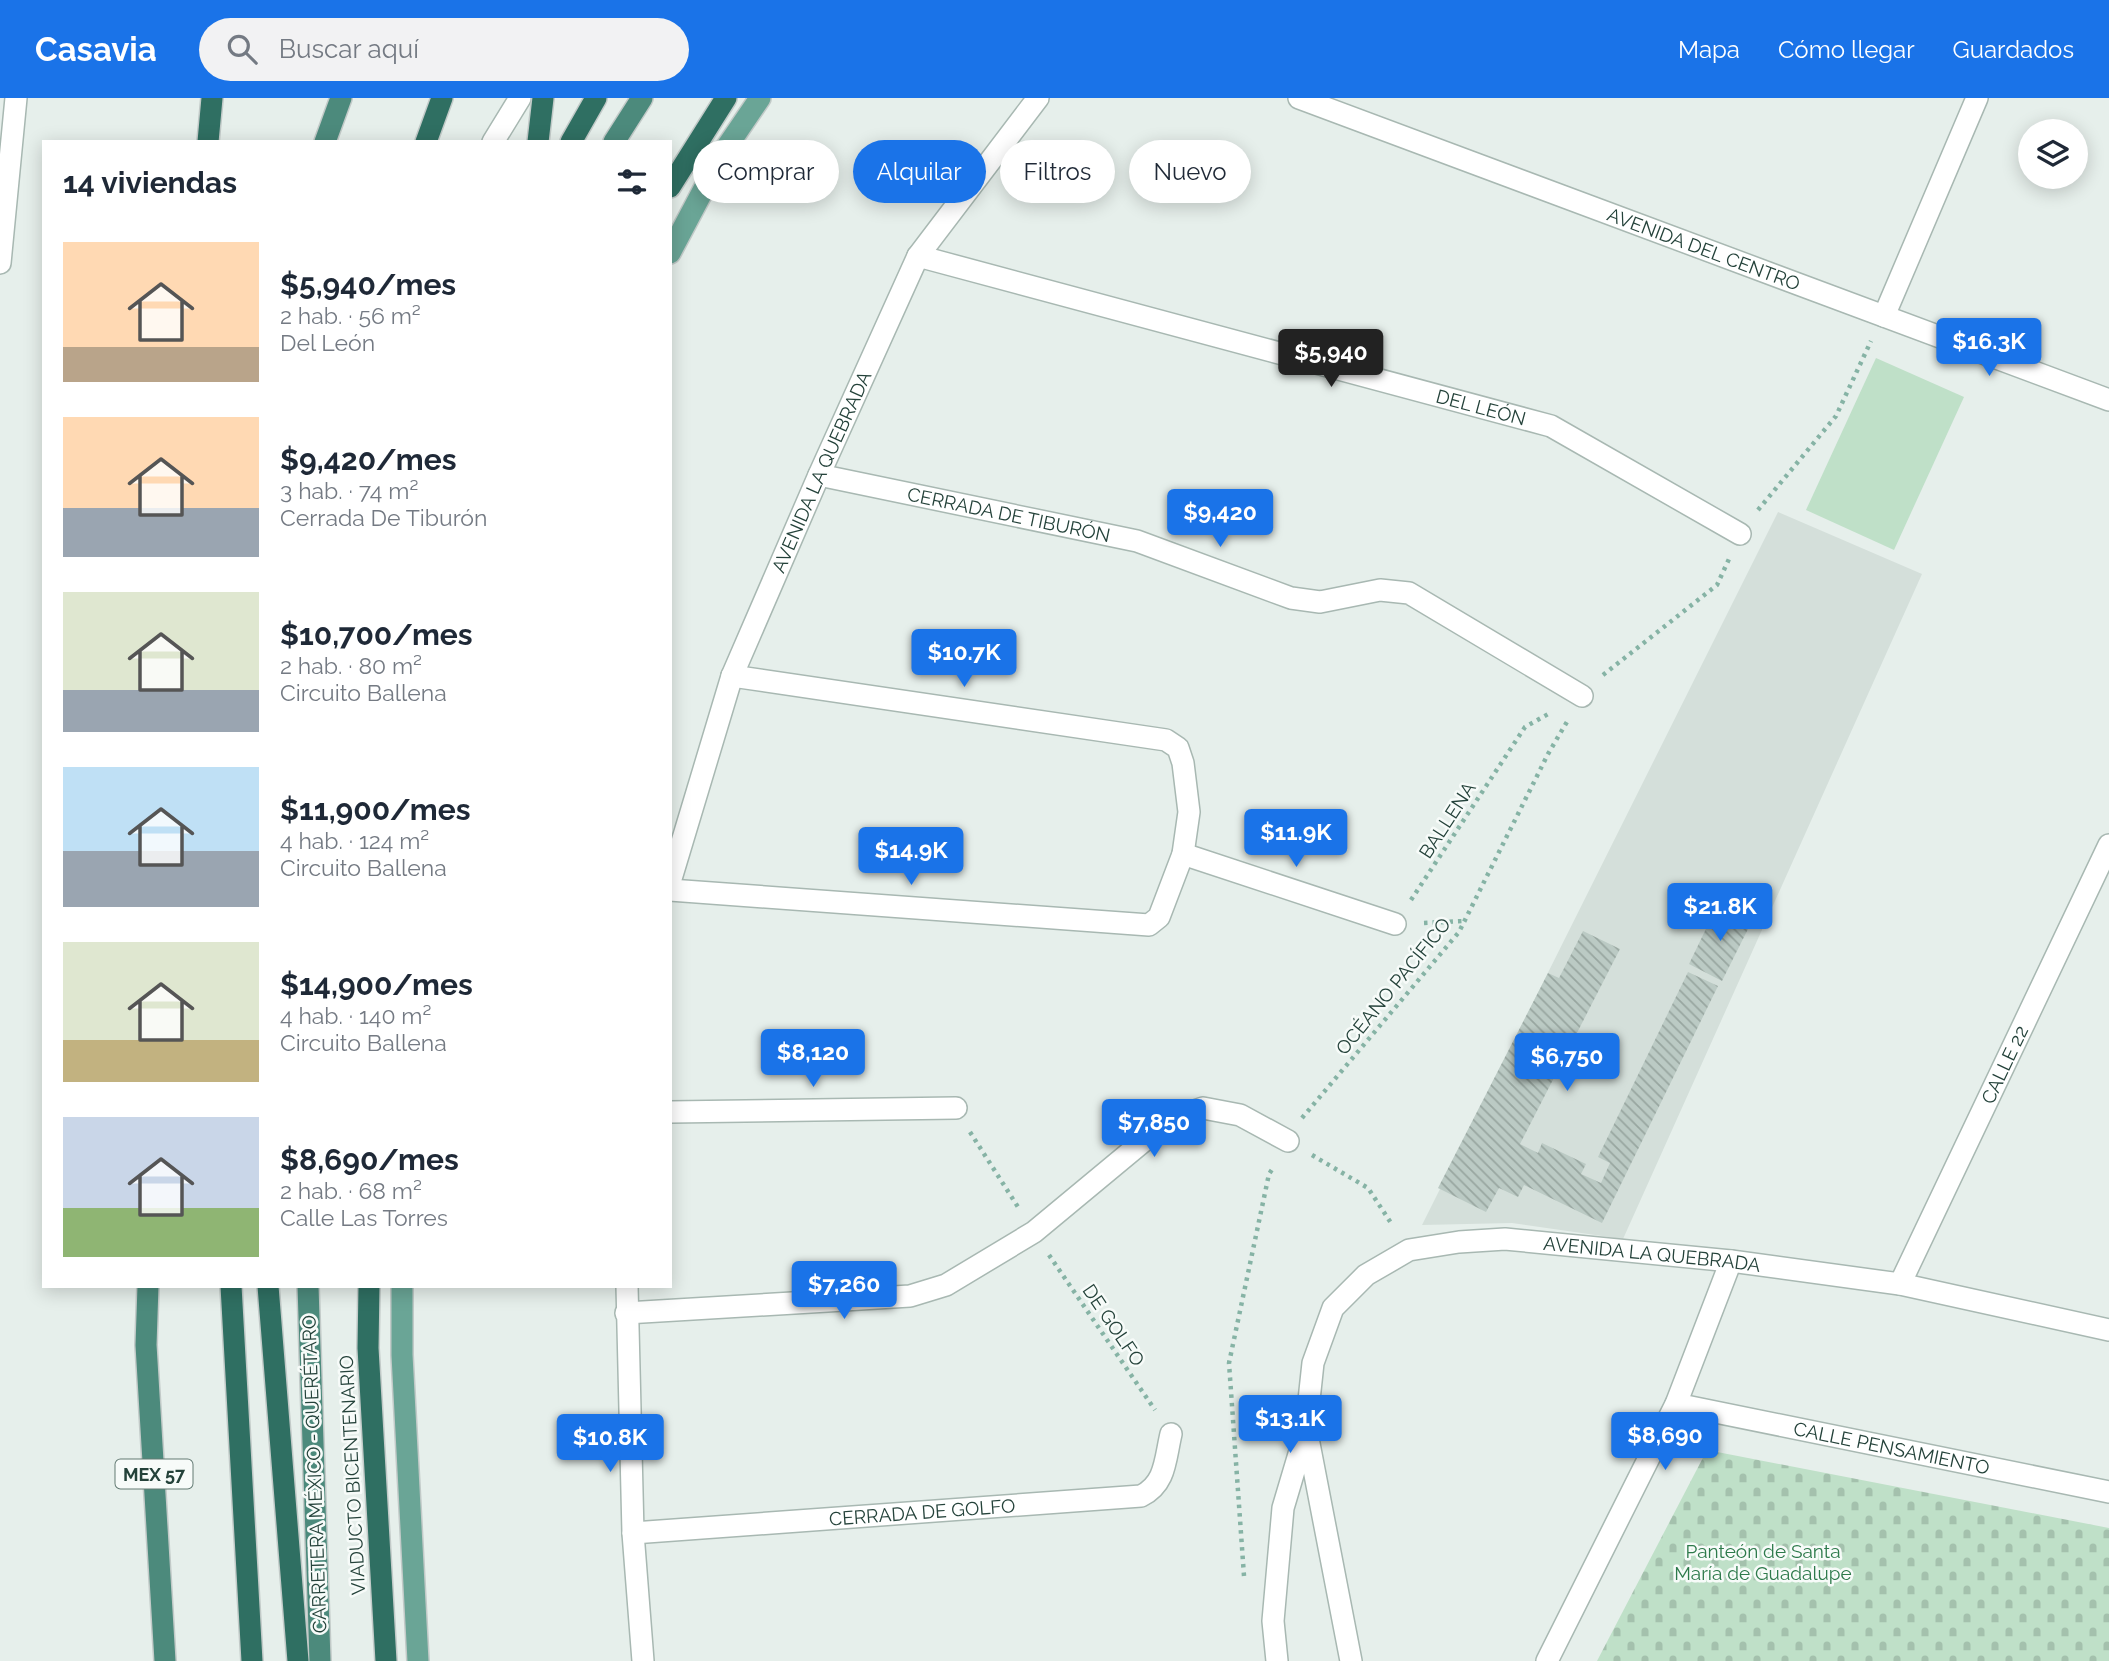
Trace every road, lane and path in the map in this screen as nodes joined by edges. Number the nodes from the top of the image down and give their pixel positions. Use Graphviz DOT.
graph roads {
  1 [pos="16,98"];
  2 [pos="212,98"];
  3 [pos="341,98"];
  4 [pos="442,98"];
  5 [pos="520,98"];
  6 [pos="543,98"];
  7 [pos="596,98"];
  8 [pos="642,98"];
  9 [pos="726,98"];
  10 [pos="760,98"];
  11 [pos="1038,98"];
  12 [pos="1299,98"];
  13 [pos="1977,98"];
  14 [pos="208,140"];
  15 [pos="326,140"];
  16 [pos="427,140"];
  17 [pos="494,140"];
  18 [pos="538,140"];
  19 [pos="572,140"];
  20 [pos="615,140"];
  21 [pos="672,184"];
  22 [pos="1,238"];
  23 [pos="672,249"];
  24 [pos="918,256"];
  25 [pos="0,263"];
  26 [pos="1884,316"];
  27 [pos="2109,400"];
  28 [pos="819,475"];
  29 [pos="1740,534"];
  30 [pos="732,676"];
  31 [pos="1582,696"];
  32 [pos="2109,845"];
  33 [pos="1183,854"];
  34 [pos="672,875"];
  35 [pos="672,890"];
  36 [pos="1464,921"];
  37 [pos="1395,924"];
  38 [pos="956,1108"];
  39 [pos="672,1112"];
  40 [pos="1288,1141"];
  41 [pos="1034,1232"];
  42 [pos="1409,1250"];
  43 [pos="1731,1261"];
  44 [pos="1900,1284"];
  45 [pos="148,1288"];
  46 [pos="231,1288"];
  47 [pos="268,1288"];
  48 [pos="308,1288"];
  49 [pos="369,1288"];
  50 [pos="402,1288"];
  51 [pos="627,1288"];
  52 [pos="626,1313"];
  53 [pos="2109,1330"];
  54 [pos="1676,1404"];
  55 [pos="1306,1428"];
  56 [pos="1171,1434"];
  57 [pos="2109,1492"];
  58 [pos="633,1532"];
  59 [pos="1244,1580"];
  60 [pos="164,1661"];
  61 [pos="252,1661"];
  62 [pos="298,1661"];
  63 [pos="320,1661"];
  64 [pos="386,1661"];
  65 [pos="418,1661"];
  66 [pos="643,1661"];
  67 [pos="1277,1661"];
  68 [pos="1351,1661"];
  69 [pos="1548,1661"];
  1 -- 22 [label="street"];
  2 -- 14 [label="highway"];
  3 -- 15 [label="highway"];
  4 -- 16 [label="highway"];
  5 -- 17 [label="street"];
  6 -- 18 [label="highway"];
  7 -- 19 [label="highway"];
  8 -- 20 [label="highway"];
  9 -- 21 [label="highway"];
  10 -- 23 [label="main road"];
  11 -- 24 [label="street, AVENIDA LA QUEBRADA"];
  12 -- 26 [label="street, AVENIDA DEL CENTRO"];
  13 -- 26 [label="street"];
  22 -- 25 [label="street"];
  24 -- 28 [label="street, AVENIDA LA QUEBRADA"];
  24 -- 29 [label="street, DEL LEÓN"];
  26 -- 27 [label="street, AVENIDA DEL CENTRO"];
  26 -- 29 [label="path, OCÉANO PACÍFICO"];
  28 -- 30 [label="street, AVENIDA LA QUEBRADA"];
  28 -- 31 [label="street, CERRADA DE TIBURÓN"];
  29 -- 31 [label="path, OCÉANO PACÍFICO"];
  30 -- 33 [label="street"];
  30 -- 34 [label="street, AVENIDA LA QUEBRADA"];
  31 -- 36 [label="path, OCÉANO PACÍFICO"];
  31 -- 37 [label="path, BALLENA"];
  32 -- 44 [label="street, CALLE 22"];
  33 -- 35 [label="street"];
  33 -- 37 [label="street"];
  36 -- 37 [label="path"];
  36 -- 40 [label="path, OCÉANO PACÍFICO"];
  38 -- 39 [label="street"];
  38 -- 41 [label="path, DE GOLFO"];
  40 -- 41 [label="street"];
  40 -- 42 [label="path"];
  40 -- 59 [label="path, OCÉANO PACÍFICO"];
  41 -- 52 [label="street"];
  41 -- 56 [label="path, DE GOLFO"];
  42 -- 43 [label="street, AVENIDA LA QUEBRADA"];
  42 -- 55 [label="street, AVENIDA LA QUEBRADA"];
  43 -- 44 [label="street, AVENIDA LA QUEBRADA"];
  43 -- 54 [label="street"];
  44 -- 53 [label="street, AVENIDA LA QUEBRADA"];
  45 -- 60 [label="highway, MEX 57"];
  46 -- 61 [label="highway"];
  47 -- 62 [label="highway"];
  48 -- 63 [label="highway, CARRETERA MÉXICO - QUERÉTARO"];
  49 -- 64 [label="highway, VIADUCTO BICENTENARIO"];
  50 -- 65 [label="main road"];
  51 -- 52 [label="street"];
  52 -- 58 [label="street"];
  54 -- 57 [label="street, CALLE PENSAMIENTO"];
  54 -- 69 [label="street"];
  55 -- 67 [label="street, AVENIDA LA QUEBRADA"];
  55 -- 68 [label="street, AVENIDA LA QUEBRADA"];
  56 -- 58 [label="street, CERRADA DE GOLFO"];
  58 -- 66 [label="street"];
}
